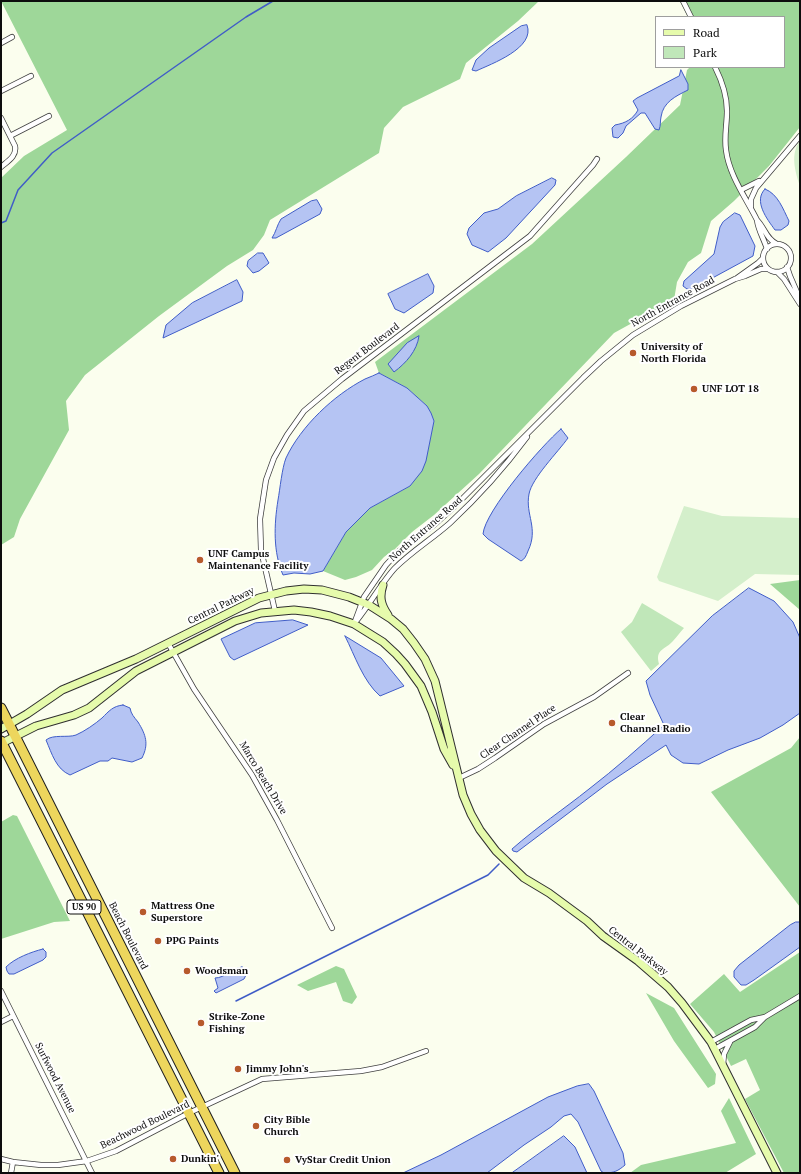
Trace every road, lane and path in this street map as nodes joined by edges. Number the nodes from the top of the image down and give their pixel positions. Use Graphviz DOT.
graph roads {
  1 [pos="683,1"];
  2 [pos="690,16"];
  3 [pos="12,38"];
  4 [pos="1,43"];
  5 [pos="715,68"];
  6 [pos="31,76"];
  7 [pos="1,91"];
  8 [pos="50,116"];
  9 [pos="1,118"];
  10 [pos="10,136"];
  11 [pos="800,136"];
  12 [pos="597,159"];
  13 [pos="1,167"];
  14 [pos="762,179"];
  15 [pos="741,190"];
  16 [pos="752,210"];
  17 [pos="757,220"];
  18 [pos="778,244"];
  19 [pos="767,249"];
  20 [pos="763,258"];
  21 [pos="788,267"];
  22 [pos="768,269"];
  23 [pos="777,272"];
  24 [pos="736,279"];
  25 [pos="800,299"];
  26 [pos="800,304"];
  27 [pos="535,427"];
  28 [pos="454,507"];
  29 [pos="466,507"];
  30 [pos="383,585"];
  31 [pos="272,594"];
  32 [pos="366,603"];
  33 [pos="275,611"];
  34 [pos="391,619"];
  35 [pos="354,624"];
  36 [pos="168,643"];
  37 [pos="173,652"];
  38 [pos="628,673"];
  39 [pos="1,708"];
  40 [pos="5,727"];
  41 [pos="15,736"];
  42 [pos="1,742"];
  43 [pos="458,775"];
  44 [pos="332,928"];
  45 [pos="1,991"];
  46 [pos="800,996"];
  47 [pos="13,1016"];
  48 [pos="765,1017"];
  49 [pos="1,1022"];
  50 [pos="731,1040"];
  51 [pos="711,1042"];
  52 [pos="715,1049"];
  53 [pos="426,1051"];
  54 [pos="723,1064"];
  55 [pos="202,1107"];
  56 [pos="189,1113"];
  57 [pos="1,1159"];
  58 [pos="87,1161"];
  59 [pos="13,1162"];
  60 [pos="11,1173"];
  61 [pos="92,1173"];
  62 [pos="219,1173"];
  63 [pos="235,1173"];
  64 [pos="777,1173"];
  1 -- 2 [label="street"];
  3 -- 4 [label="street"];
  5 -- 15 [label="street"];
  6 -- 7 [label="street"];
  8 -- 10 [label="street"];
  9 -- 10 [label="street"];
  10 -- 13 [label="street"];
  11 -- 14 [label="street"];
  12 -- 31 [label="street, Regent Boulevard"];
  14 -- 15 [label="street"];
  14 -- 16 [label="street"];
  15 -- 16 [label="street"];
  16 -- 17 [label="street"];
  17 -- 18 [label="street"];
  17 -- 19 [label="street"];
  18 -- 19 [label="street"];
  18 -- 21 [label="street"];
  19 -- 20 [label="street"];
  20 -- 22 [label="street"];
  20 -- 24 [label="street"];
  21 -- 23 [label="street"];
  21 -- 25 [label="street"];
  22 -- 23 [label="street"];
  22 -- 24 [label="street"];
  23 -- 26 [label="street"];
  24 -- 27 [label="street, North Entrance Road"];
  27 -- 28 [label="street, North Entrance Road"];
  27 -- 29 [label="street, North Entrance Road"];
  28 -- 29 [label="street"];
  28 -- 32 [label="street, North Entrance Road"];
  29 -- 30 [label="street, North Entrance Road"];
  30 -- 32 [label="street, North Entrance Road"];
  30 -- 34 [label="street"];
  31 -- 32 [label="street, Central Parkway"];
  31 -- 33 [label="street, Regent Boulevard"];
  31 -- 36 [label="street, Central Parkway"];
  32 -- 34 [label="street, Central Parkway"];
  32 -- 35 [label="street, North Entrance Road"];
  32 -- 35 [label="street, North Entrance Road"];
  33 -- 35 [label="street, Central Parkway"];
  33 -- 37 [label="street, Central Parkway"];
  34 -- 43 [label="street, Central Parkway"];
  35 -- 43 [label="street, Central Parkway"];
  36 -- 37 [label="street, Marco Beach Drive"];
  36 -- 40 [label="street, Central Parkway"];
  37 -- 41 [label="street, Central Parkway"];
  37 -- 44 [label="street, Marco Beach Drive"];
  38 -- 43 [label="street, Clear Channel Place"];
  39 -- 40 [label="highway, Beach Boulevard / US 90"];
  40 -- 41 [label="highway, Beach Boulevard / US 90"];
  41 -- 42 [label="street, Central Parkway"];
  41 -- 55 [label="highway, Beach Boulevard / US 90"];
  42 -- 56 [label="highway, US 90"];
  43 -- 51 [label="street, Central Parkway"];
  45 -- 47 [label="street, Surfwood Avenue"];
  46 -- 48 [label="street"];
  47 -- 49 [label="street"];
  47 -- 58 [label="street, Surfwood Avenue"];
  48 -- 50 [label="street"];
  48 -- 51 [label="street"];
  50 -- 52 [label="street"];
  50 -- 54 [label="street"];
  51 -- 52 [label="street, Central Parkway"];
  52 -- 54 [label="street, Central Parkway"];
  53 -- 55 [label="street, Beachwood Boulevard"];
  54 -- 64 [label="street, Central Parkway"];
  55 -- 56 [label="street, Beachwood Boulevard"];
  55 -- 63 [label="highway, Beach Boulevard / US 90"];
  56 -- 58 [label="street, Beachwood Boulevard"];
  56 -- 62 [label="highway, US 90"];
  57 -- 59 [label="street, Beachwood Boulevard"];
  58 -- 59 [label="street, Beachwood Boulevard"];
  58 -- 61 [label="street, Surfwood Avenue"];
  59 -- 60 [label="street"];
}
